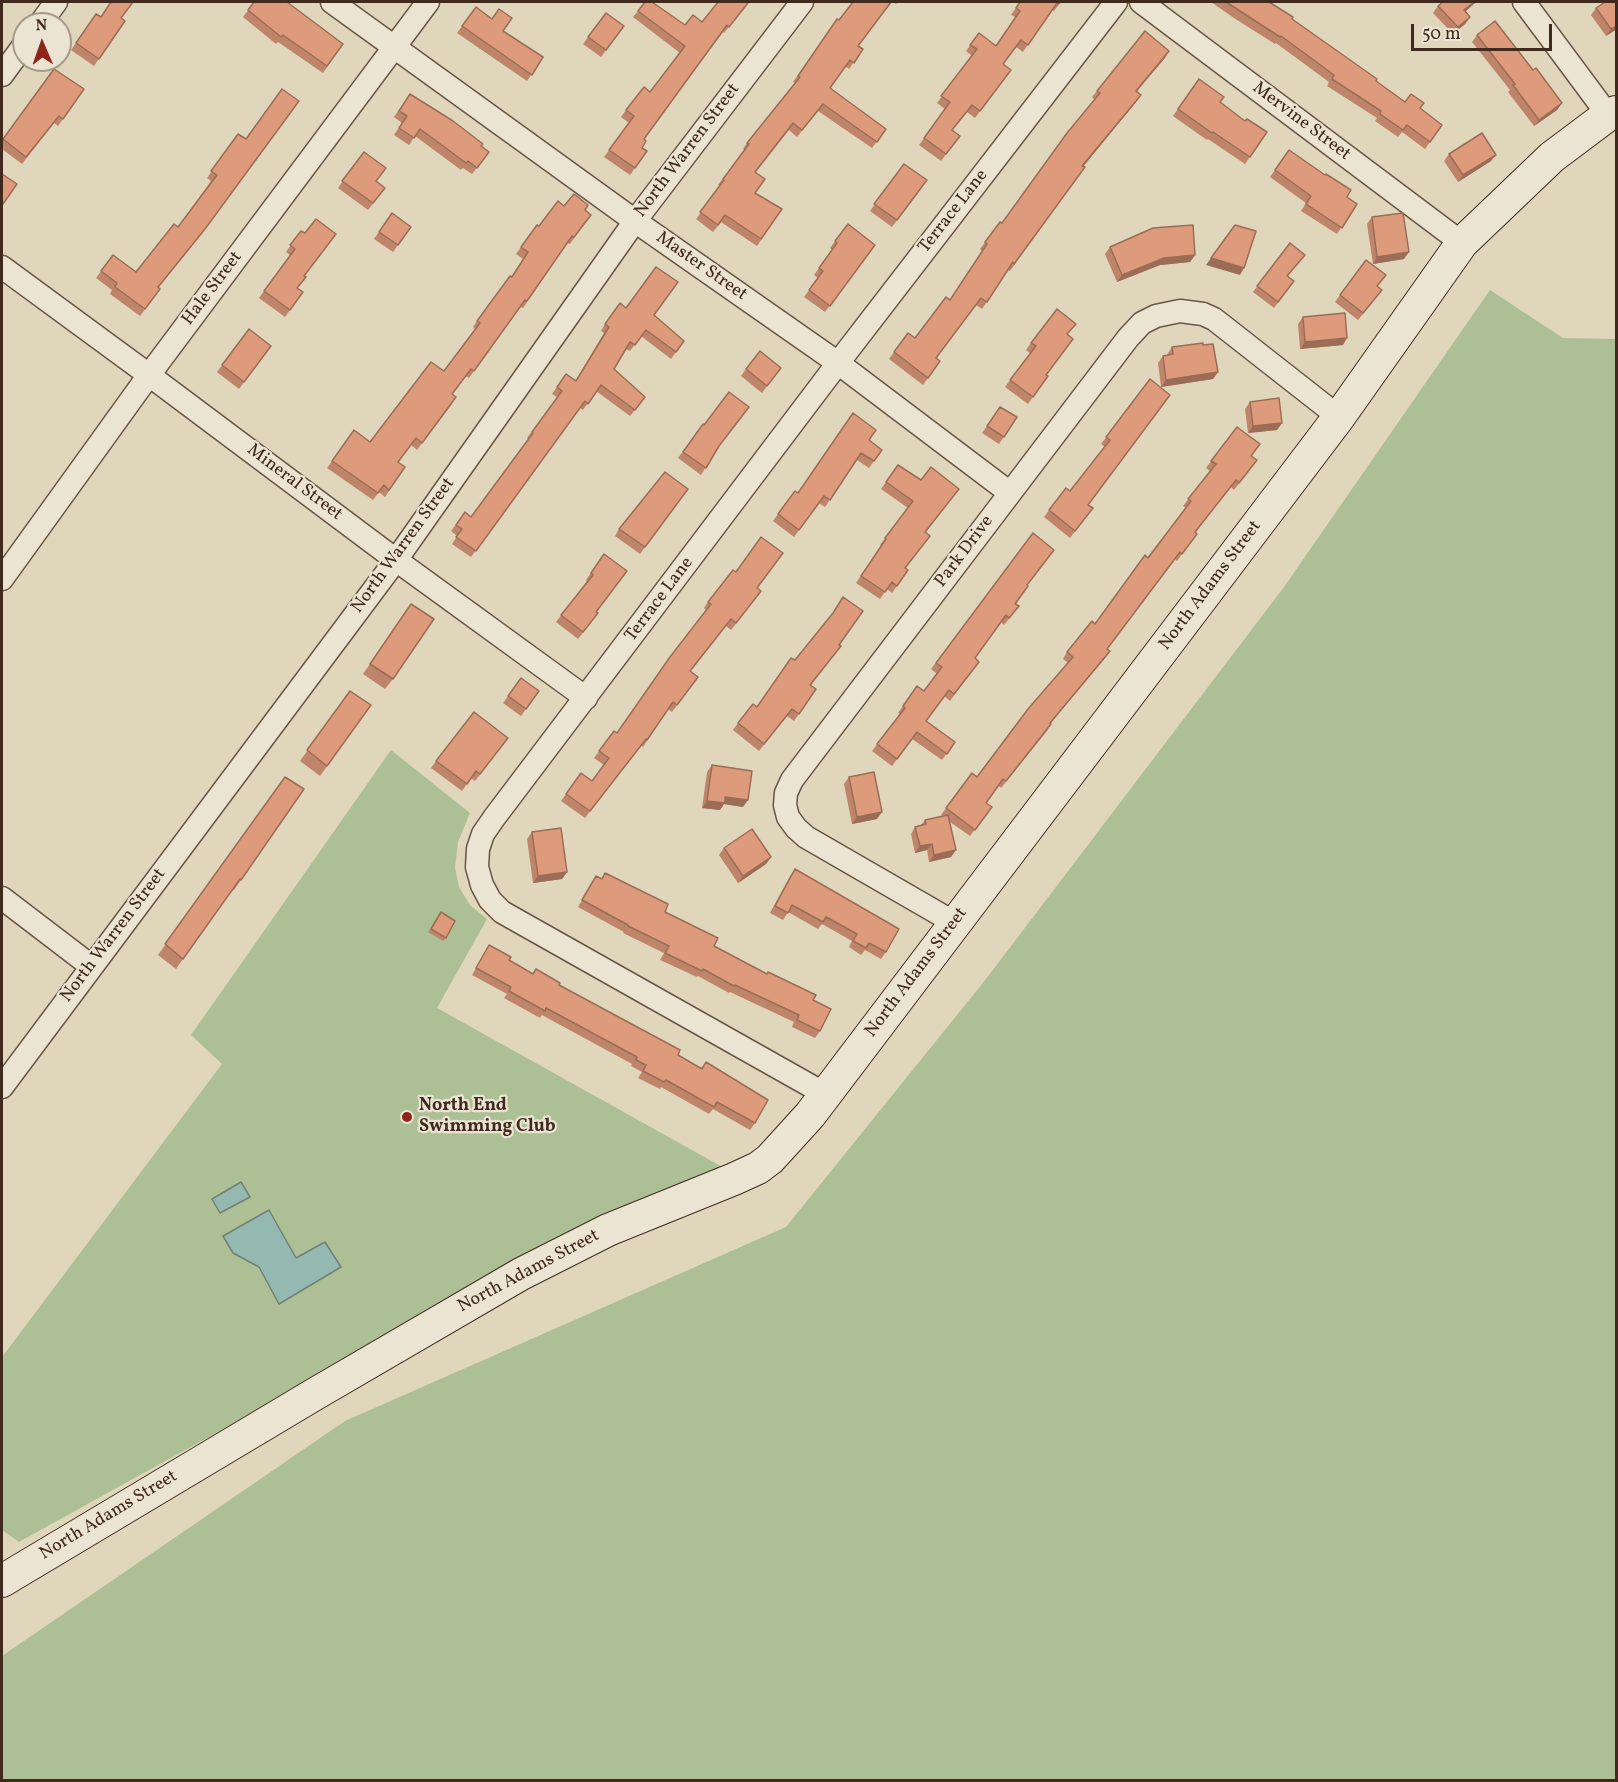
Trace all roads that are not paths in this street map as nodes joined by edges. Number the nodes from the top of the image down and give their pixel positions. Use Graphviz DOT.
graph roads {
  1 [pos="332,2"];
  2 [pos="428,2"];
  3 [pos="802,2"];
  4 [pos="1116,2"];
  5 [pos="1141,2"];
  6 [pos="1524,2"];
  7 [pos="394,46"];
  8 [pos="12,61"];
  9 [pos="2,75"];
  10 [pos="1612,113"];
  11 [pos="635,221"];
  12 [pos="1462,243"];
  13 [pos="2,267"];
  14 [pos="838,363"];
  15 [pos="149,375"];
  16 [pos="1340,417"];
  17 [pos="1010,493"];
  18 [pos="396,560"];
  19 [pos="2,579"];
  20 [pos="586,698"];
  21 [pos="2,898"];
  22 [pos="955,923"];
  23 [pos="91,966"];
  24 [pos="2,1087"];
  25 [pos="825,1094"];
  26 [pos="5,1573"];
  1 -- 7 [label="street, Master Street"];
  2 -- 7 [label="street, Hale Street"];
  3 -- 11 [label="street, North Warren Street"];
  4 -- 14 [label="street, Terrace Lane"];
  5 -- 12 [label="street, Mervine Street"];
  6 -- 10 [label="street"];
  7 -- 11 [label="street, Master Street"];
  7 -- 15 [label="street, Hale Street"];
  8 -- 9 [label="street"];
  10 -- 12 [label="street, North Adams Street"];
  11 -- 14 [label="street, Master Street"];
  11 -- 18 [label="street, North Warren Street"];
  12 -- 16 [label="street, North Adams Street"];
  13 -- 15 [label="street, Mineral Street"];
  14 -- 17 [label="street, Master Street"];
  14 -- 20 [label="street, Terrace Lane"];
  15 -- 18 [label="street, Mineral Street"];
  15 -- 19 [label="street, Hale Street"];
  16 -- 17 [label="street, Park Drive"];
  16 -- 22 [label="street, North Adams Street"];
  17 -- 22 [label="street, Park Drive"];
  18 -- 20 [label="street, Mineral Street"];
  18 -- 23 [label="street, North Warren Street"];
  20 -- 25 [label="street, Terrace Lane"];
  21 -- 23 [label="street"];
  22 -- 25 [label="street, North Adams Street"];
  23 -- 24 [label="street, North Warren Street"];
  25 -- 26 [label="street, North Adams Street"];
}
